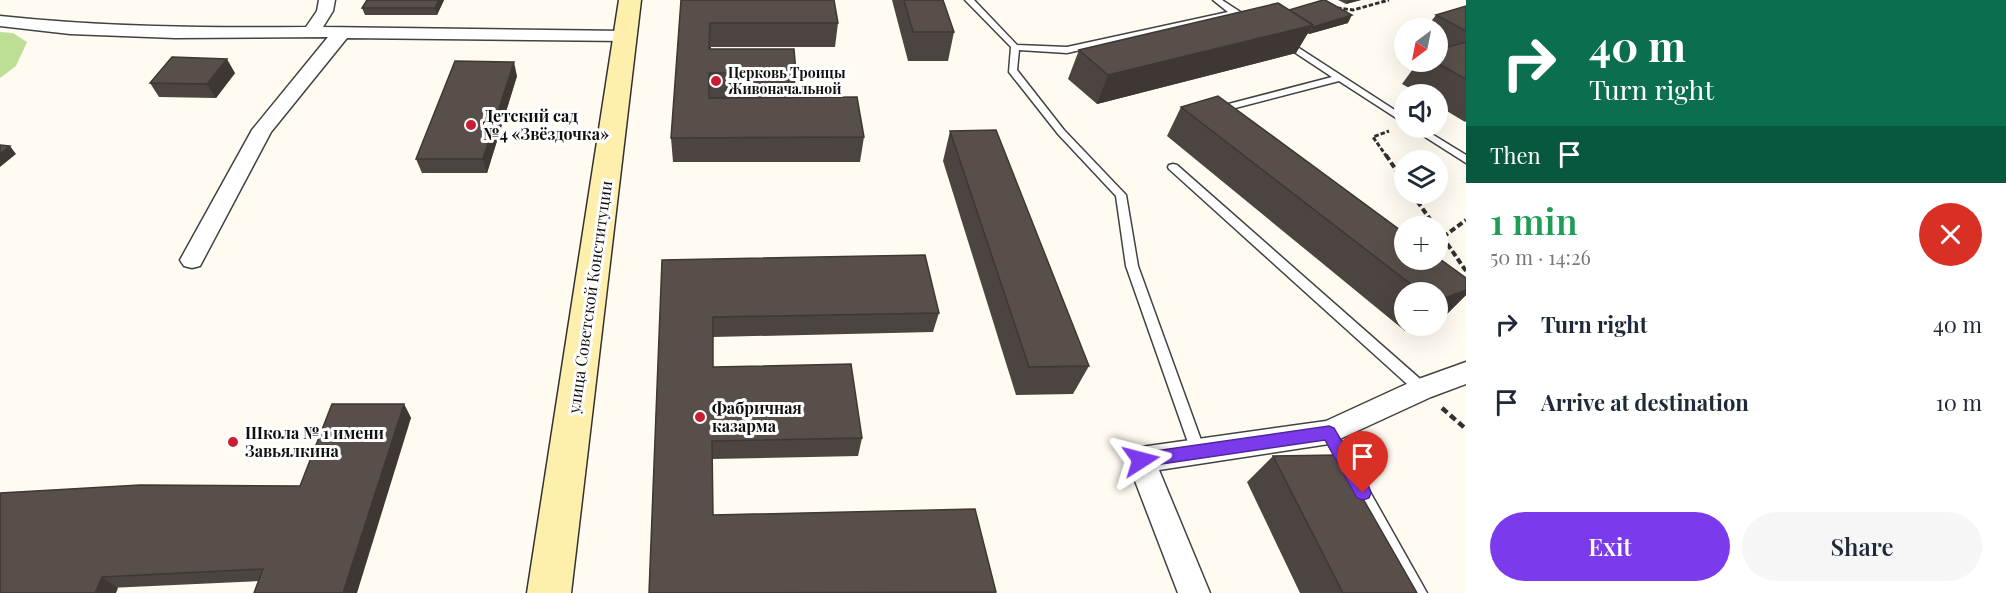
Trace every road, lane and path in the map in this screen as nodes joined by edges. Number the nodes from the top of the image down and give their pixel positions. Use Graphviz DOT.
graph roads {
  1 [pos="327,0"];
  2 [pos="630,0"];
  3 [pos="969,0"];
  4 [pos="1217,0"];
  5 [pos="1389,0"];
  6 [pos="1335,8"];
  7 [pos="1240,16"];
  8 [pos="0,21"];
  9 [pos="1255,22"];
  10 [pos="311,32"];
  11 [pos="342,32"];
  12 [pos="1274,35"];
  13 [pos="626,36"];
  14 [pos="1014,47"];
  15 [pos="1340,78"];
  16 [pos="1209,112"];
  17 [pos="1394,113"];
  18 [pos="1394,129"];
  19 [pos="1432,138"];
  20 [pos="1466,160"];
  21 [pos="1173,167"];
  22 [pos="1394,167"];
  23 [pos="1466,220"];
  24 [pos="1448,233"];
  25 [pos="1448,244"];
  26 [pos="192,260"];
  27 [pos="1466,271"];
  28 [pos="1466,373"];
  29 [pos="1422,389"];
  30 [pos="1329,432"];
  31 [pos="1198,451"];
  32 [pos="549,593"];
  33 [pos="1194,593"];
  34 [pos="1419,593"];
  1 -- 10 [label="street"];
  2 -- 13 [label="street, улица Советской Конституции"];
  3 -- 14 [label="lane"];
  4 -- 7 [label="lane"];
  5 -- 6 [label="path"];
  7 -- 9 [label="lane"];
  7 -- 14 [label="lane"];
  8 -- 10 [label="street"];
  10 -- 11 [label="street"];
  11 -- 13 [label="street"];
  11 -- 26 [label="street"];
  12 -- 15 [label="lane"];
  13 -- 32 [label="street, улица Советской Конституции"];
  14 -- 31 [label="lane"];
  15 -- 16 [label="lane"];
  15 -- 17 [label="lane"];
  18 -- 22 [label="path"];
  19 -- 20 [label="lane"];
  21 -- 29 [label="lane"];
  23 -- 24 [label="path"];
  25 -- 27 [label="path"];
  28 -- 29 [label="street"];
  29 -- 30 [label="street"];
  30 -- 31 [label="street"];
  30 -- 34 [label="lane"];
  31 -- 33 [label="street"];
}
